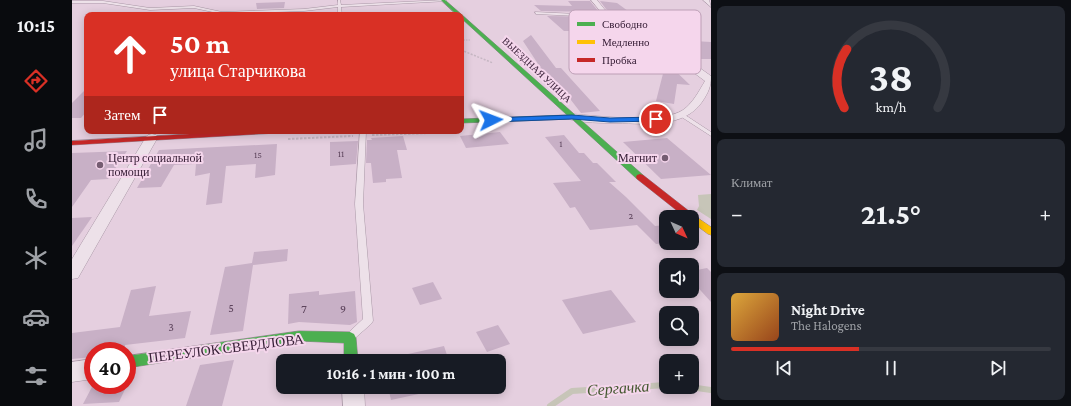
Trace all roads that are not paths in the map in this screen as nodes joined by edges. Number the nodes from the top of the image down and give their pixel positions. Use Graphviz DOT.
graph roads {
  1 [pos="340,0"];
  2 [pos="594,0"];
  3 [pos="706,0"];
  4 [pos="444,1"];
  5 [pos="72,2"];
  6 [pos="711,5"];
  7 [pos="340,6"];
  8 [pos="202,10"];
  9 [pos="602,10"];
  10 [pos="215,12"];
  11 [pos="261,12"];
  12 [pos="340,12"];
  13 [pos="457,12"];
  14 [pos="536,13"];
  15 [pos="569,15"];
  16 [pos="464,18"];
  17 [pos="701,73"];
  18 [pos="711,80"];
  19 [pos="682,115"];
  20 [pos="572,117"];
  21 [pos="464,122"];
  22 [pos="214,134"];
  23 [pos="363,134"];
  24 [pos="711,134"];
  25 [pos="152,137"];
  26 [pos="72,143"];
  27 [pos="683,210"];
  28 [pos="699,223"];
  29 [pos="711,232"];
  30 [pos="72,273"];
  31 [pos="350,338"];
  32 [pos="351,354"];
  33 [pos="136,361"];
  34 [pos="84,370"];
  35 [pos="72,372"];
  36 [pos="353,394"];
  37 [pos="354,406"];
  1 -- 7 [label="lane"];
  2 -- 9 [label="street"];
  3 -- 6 [label="street"];
  4 -- 7 [label="lane"];
  4 -- 13 [label="street, ВЫЕЗДНАЯ УЛИЦА"];
  5 -- 8 [label="lane"];
  7 -- 11 [label="lane"];
  7 -- 12 [label="lane"];
  8 -- 10 [label="lane"];
  14 -- 15 [label="lane"];
  16 -- 20 [label="street, ВЫЕЗДНАЯ УЛИЦА"];
  17 -- 18 [label="street"];
  18 -- 19 [label="street"];
  19 -- 20 [label="street"];
  19 -- 24 [label="lane"];
  20 -- 21 [label="street"];
  20 -- 27 [label="street, ВЫЕЗДНАЯ УЛИЦА"];
  22 -- 25 [label="street"];
  23 -- 31 [label="lane"];
  25 -- 26 [label="street"];
  25 -- 30 [label="street"];
  28 -- 29 [label="street, ВЫЕЗДНАЯ УЛИЦА"];
  31 -- 32 [label="street"];
  31 -- 33 [label="street, ПЕРЕУЛОК СВЕРДЛОВА"];
  34 -- 35 [label="street"];
  36 -- 37 [label="street"];
}
